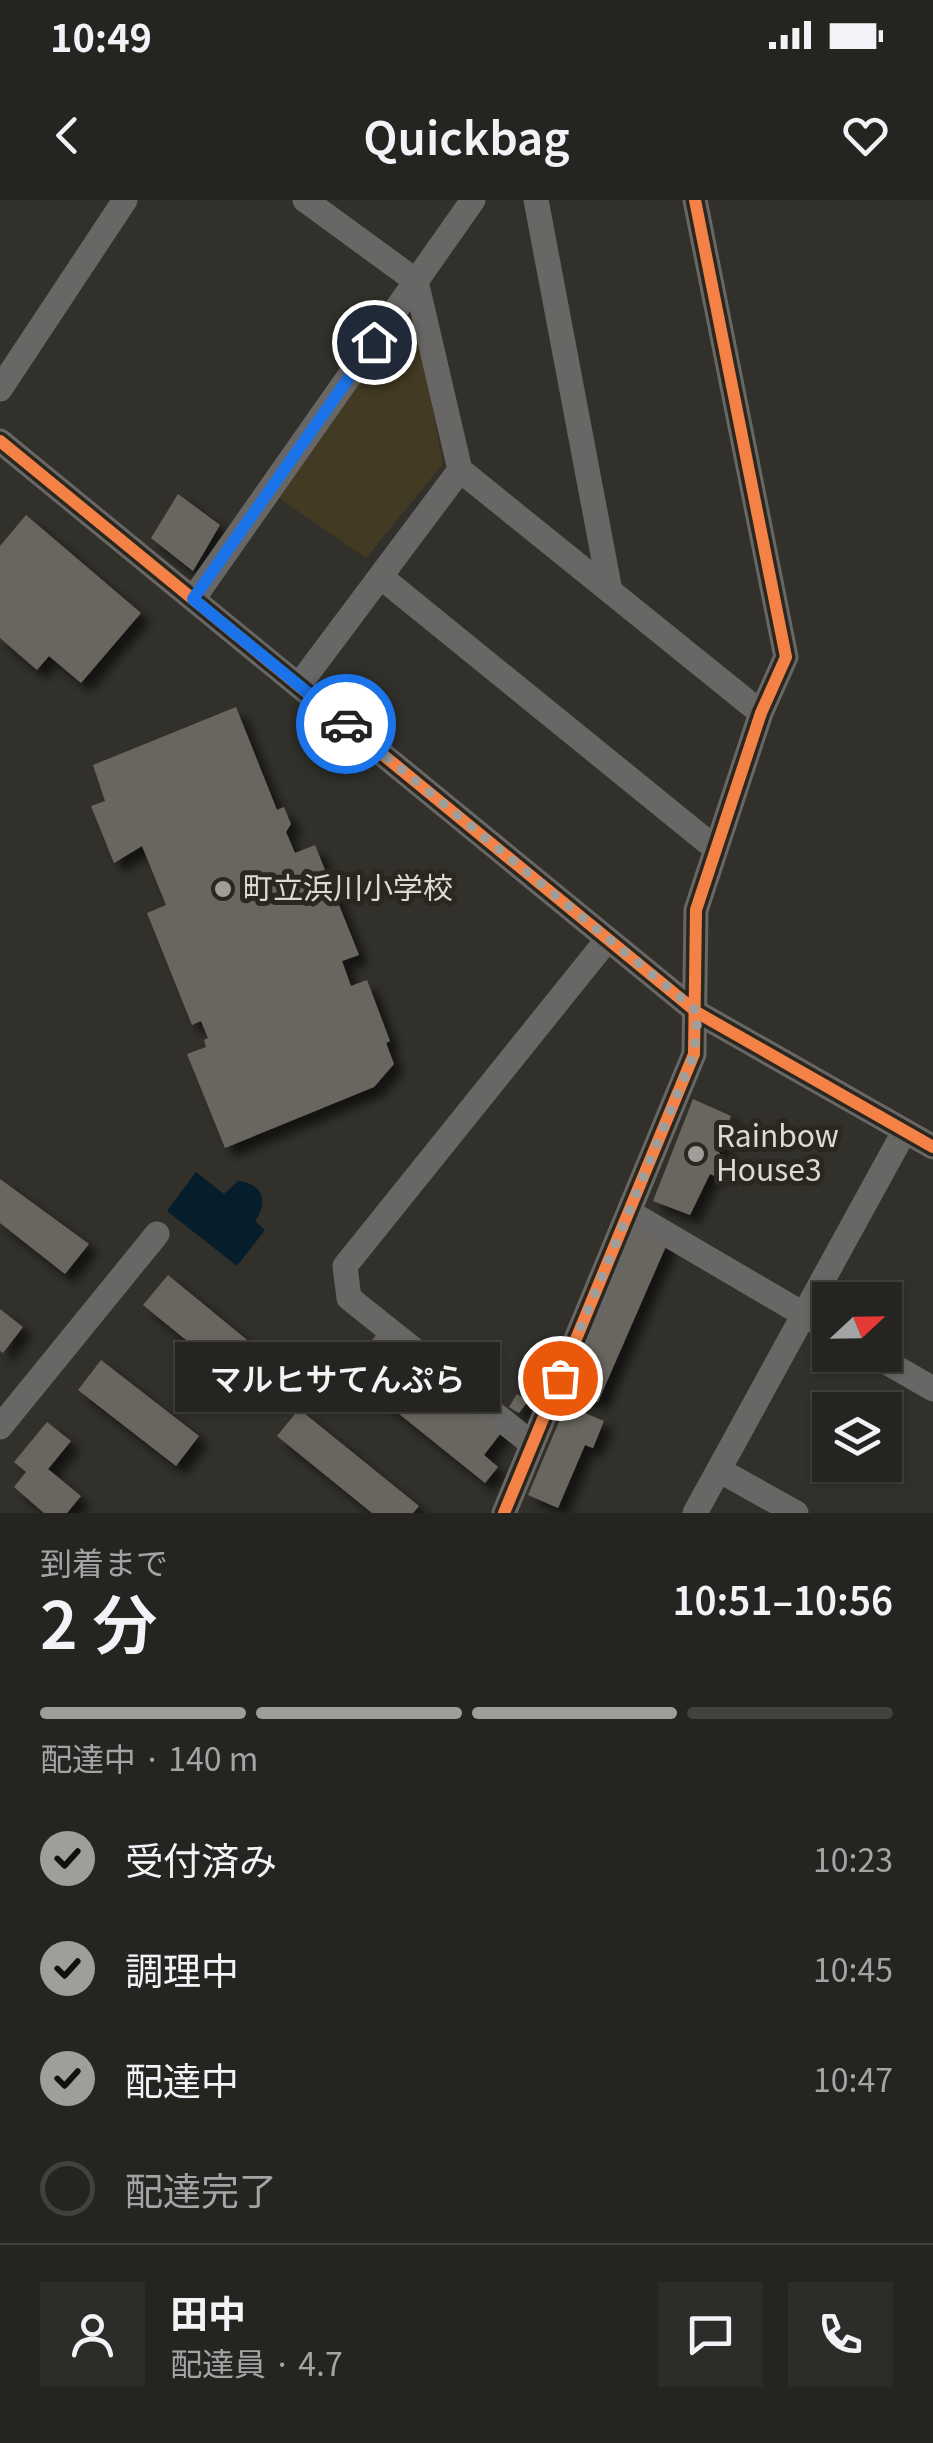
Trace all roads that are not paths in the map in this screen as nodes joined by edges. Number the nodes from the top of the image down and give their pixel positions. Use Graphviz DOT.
graph roads {
  1 [pos="125,200"];
  2 [pos="306,200"];
  3 [pos="473,200"];
  4 [pos="536,200"];
  5 [pos="695,200"];
  6 [pos="416,281"];
  7 [pos="0,388"];
  8 [pos="0,442"];
  9 [pos="460,470"];
  10 [pos="380,576"];
  11 [pos="610,591"];
  12 [pos="193,599"];
  13 [pos="299,685"];
  14 [pos="761,712"];
  15 [pos="716,850"];
  16 [pos="607,940"];
  17 [pos="698,1012"];
  18 [pos="904,1132"];
  19 [pos="933,1147"];
  20 [pos="629,1212"];
  21 [pos="157,1234"];
  22 [pos="804,1315"];
  23 [pos="812,1320"];
  24 [pos="902,1371"];
  25 [pos="933,1389"];
  26 [pos="0,1427"];
  27 [pos="532,1444"];
  28 [pos="719,1470"];
  29 [pos="504,1513"];
  30 [pos="695,1513"];
  31 [pos="796,1513"];
  1 -- 7 [label="street"];
  2 -- 6 [label="street"];
  3 -- 6 [label="street"];
  4 -- 11 [label="street"];
  5 -- 14 [label="street"];
  6 -- 9 [label="street"];
  6 -- 12 [label="street"];
  8 -- 12 [label="street"];
  9 -- 10 [label="street"];
  9 -- 11 [label="street"];
  10 -- 13 [label="street"];
  10 -- 15 [label="street"];
  11 -- 14 [label="street"];
  12 -- 13 [label="street"];
  13 -- 16 [label="street"];
  14 -- 15 [label="street"];
  15 -- 17 [label="street"];
  16 -- 17 [label="street"];
  16 -- 27 [label="street"];
  17 -- 18 [label="street"];
  17 -- 20 [label="street"];
  18 -- 19 [label="street"];
  18 -- 22 [label="street"];
  20 -- 22 [label="street"];
  20 -- 27 [label="street"];
  21 -- 26 [label="street"];
  22 -- 23 [label="street"];
  22 -- 28 [label="street"];
  24 -- 25 [label="street"];
  27 -- 29 [label="street"];
  28 -- 30 [label="street"];
  28 -- 31 [label="street"];
}
